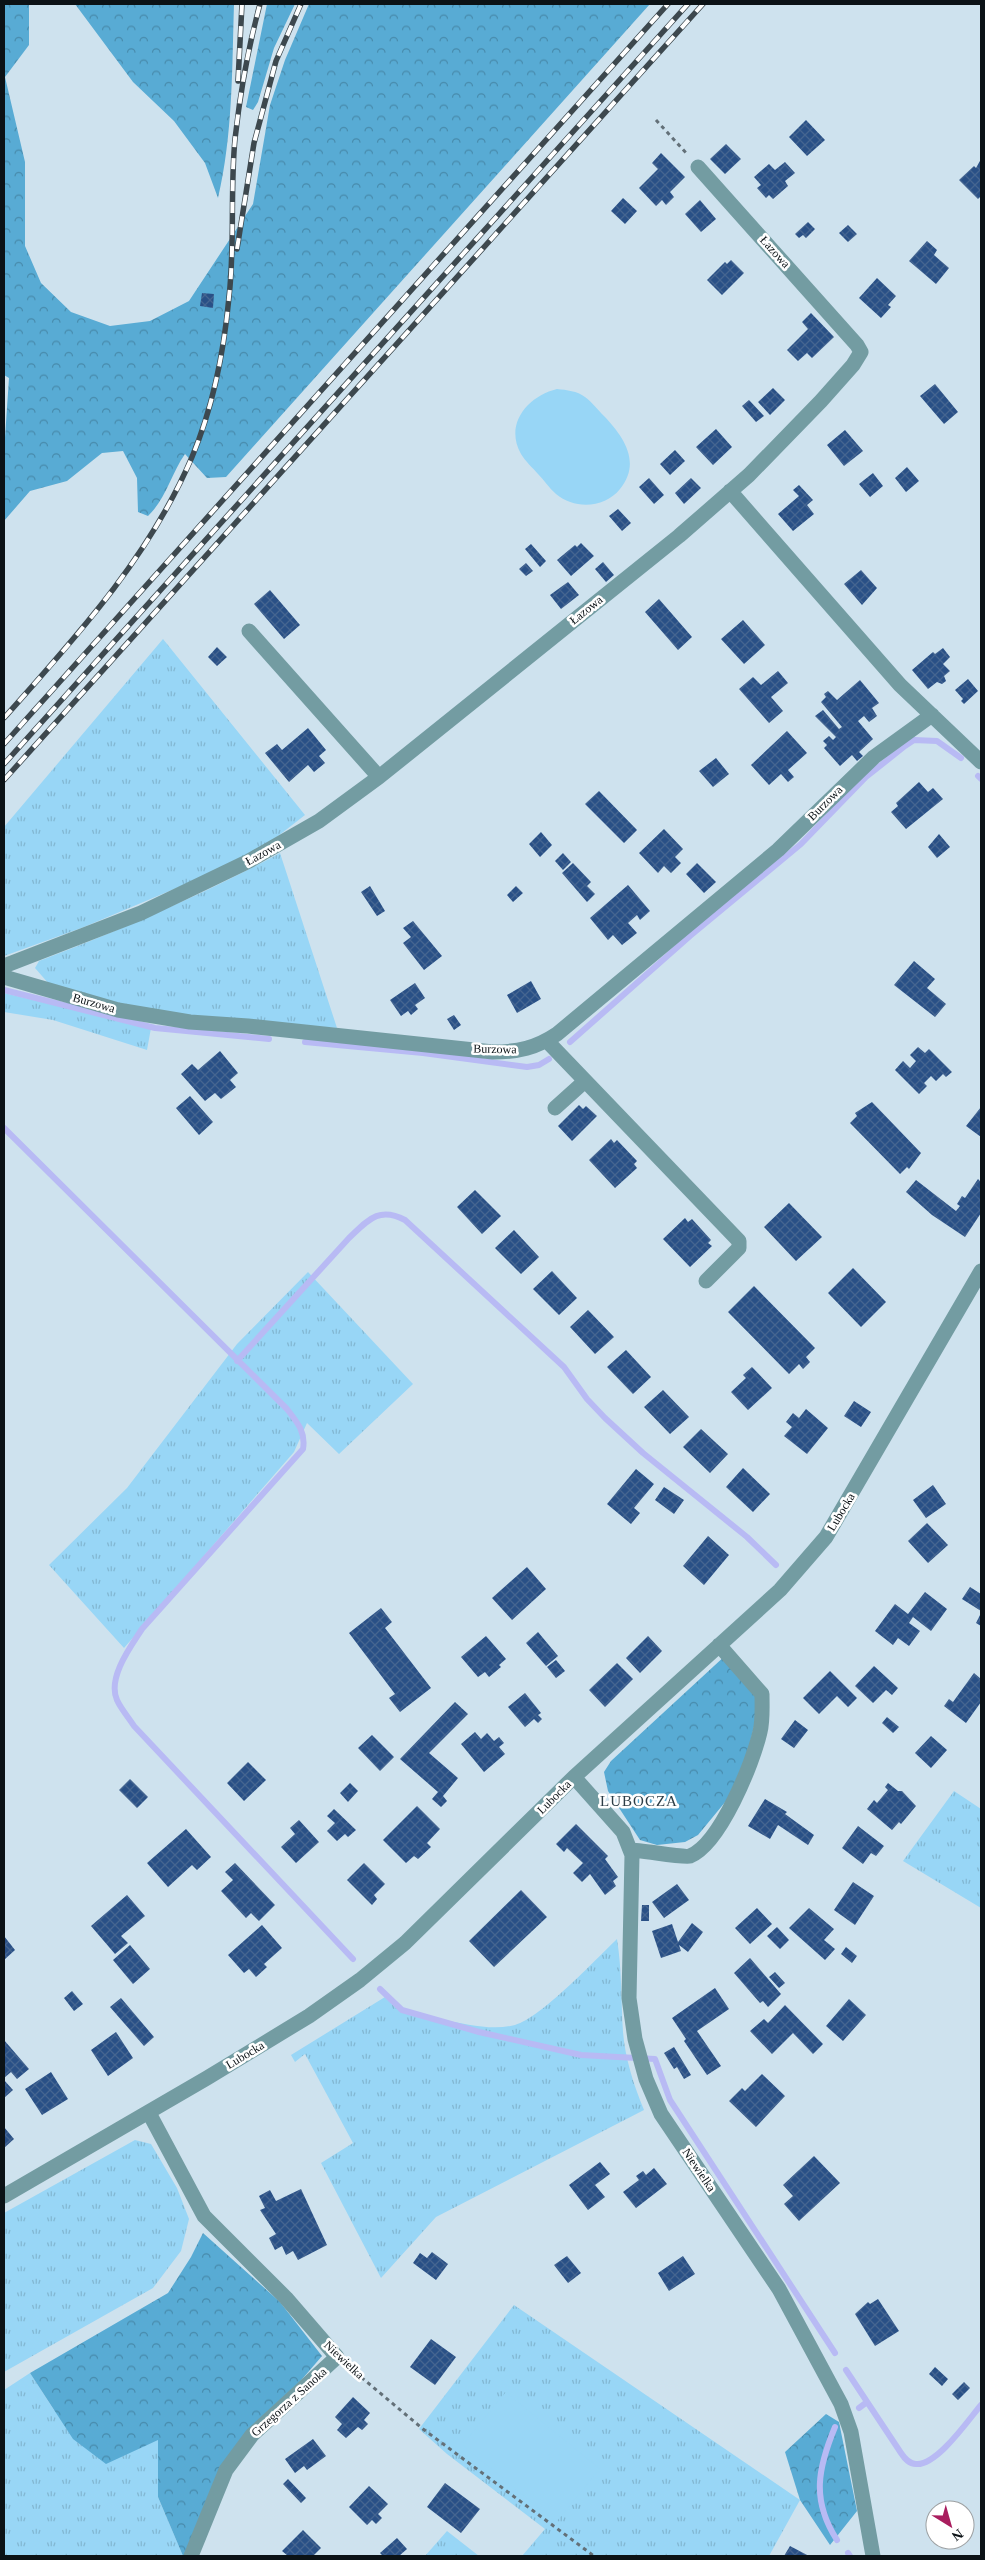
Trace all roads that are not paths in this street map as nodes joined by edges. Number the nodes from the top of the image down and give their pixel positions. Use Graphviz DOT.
graph roads {
  1 [pos="698,167"];
  2 [pos="730,491"];
  3 [pos="249,631"];
  4 [pos="932,715"];
  5 [pos="981,762"];
  6 [pos="379,777"];
  7 [pos="4,966"];
  8 [pos="4,977"];
  9 [pos="547,1041"];
  10 [pos="585,1081"];
  11 [pos="555,1108"];
  12 [pos="981,1271"];
  13 [pos="706,1281"];
  14 [pos="719,1645"];
  15 [pos="574,1777"];
  16 [pos="630,1850"];
  17 [pos="149,2113"];
  18 [pos="4,2196"];
  19 [pos="337,2357"];
  20 [pos="191,2556"];
  21 [pos="873,2556"];
  1 -- 2 [label="street, Łazowa"];
  2 -- 4 [label="street"];
  2 -- 6 [label="street, Łazowa"];
  3 -- 6 [label="street"];
  4 -- 5 [label="street"];
  4 -- 9 [label="street, Burzowa"];
  6 -- 7 [label="street, Łazowa"];
  8 -- 9 [label="street, Burzowa"];
  9 -- 10 [label="street"];
  10 -- 11 [label="street"];
  10 -- 13 [label="street"];
  12 -- 14 [label="street, Lubocka"];
  14 -- 15 [label="street, Lubocka"];
  14 -- 16 [label="street"];
  15 -- 16 [label="street, Niewielka"];
  15 -- 17 [label="street, Lubocka"];
  16 -- 21 [label="street, Niewielka"];
  17 -- 18 [label="street, Lubocka"];
  17 -- 19 [label="street, Niewielka"];
  19 -- 20 [label="street, Grzegorza z Sanoka"];
}
